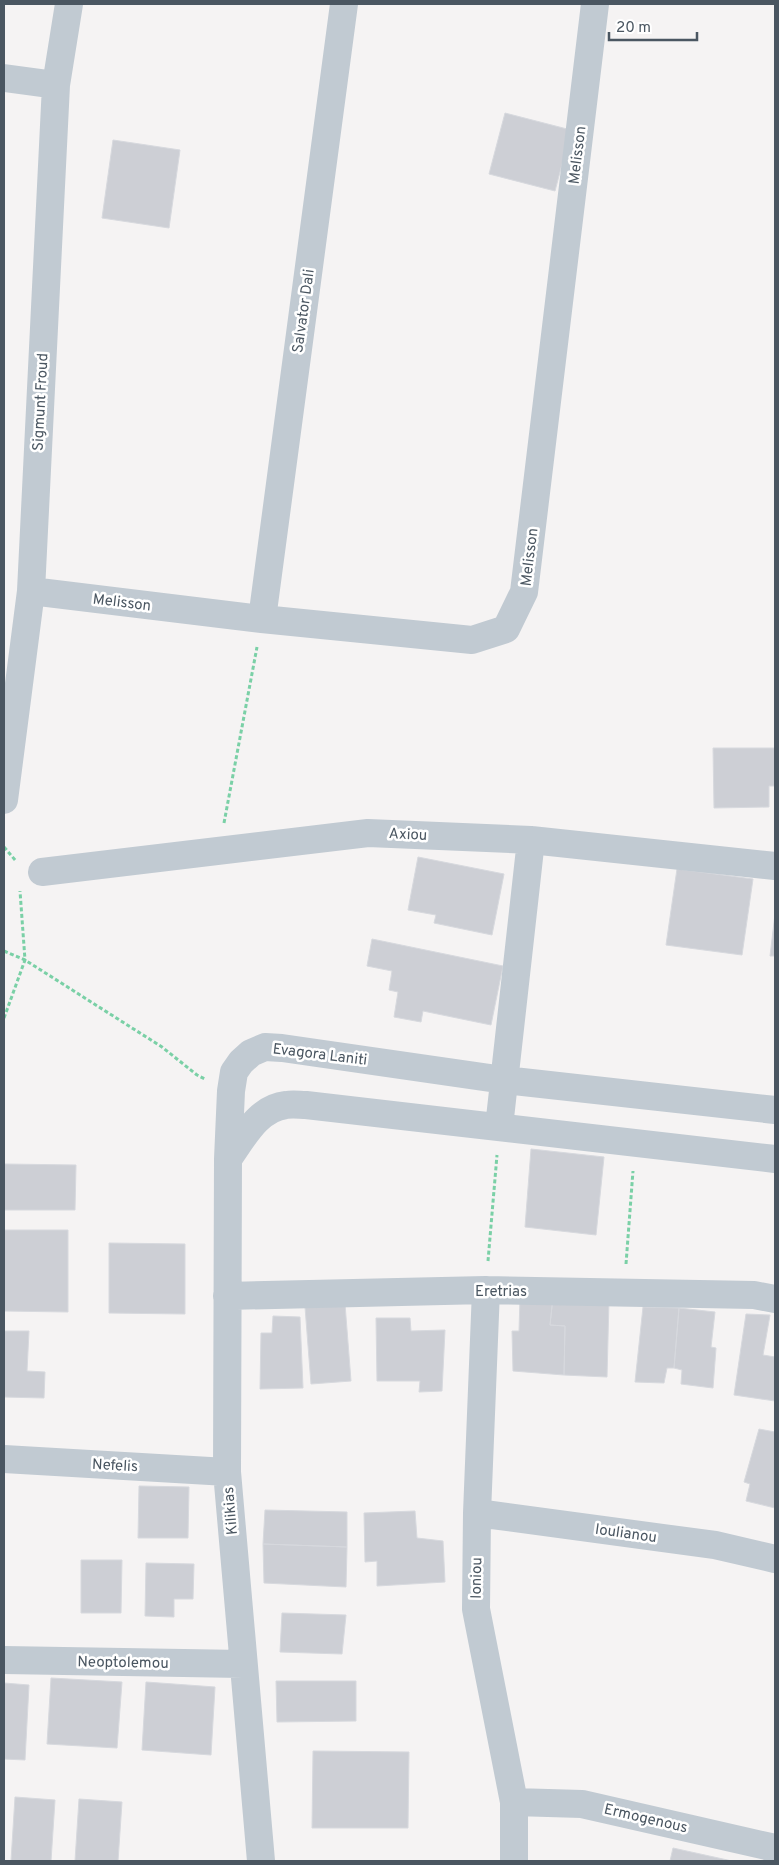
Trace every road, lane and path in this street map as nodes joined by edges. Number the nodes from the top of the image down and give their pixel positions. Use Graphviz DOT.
graph roads {
  1 [pos="69,4"];
  2 [pos="344,4"];
  3 [pos="595,4"];
  4 [pos="4,78"];
  5 [pos="56,84"];
  6 [pos="31,591"];
  7 [pos="262,619"];
  8 [pos="4,800"];
  9 [pos="531,840"];
  10 [pos="4,847"];
  11 [pos="219,851"];
  12 [pos="775,866"];
  13 [pos="26,873"];
  14 [pos="4,951"];
  15 [pos="25,960"];
  16 [pos="4,1018"];
  17 [pos="504,1080"];
  18 [pos="231,1090"];
  19 [pos="775,1110"];
  20 [pos="499,1127"];
  21 [pos="228,1159"];
  22 [pos="775,1159"];
  23 [pos="634,1164"];
  24 [pos="626,1267"];
  25 [pos="486,1290"];
  26 [pos="227,1296"];
  27 [pos="775,1299"];
  28 [pos="4,1458"];
  29 [pos="227,1472"];
  30 [pos="476,1513"];
  31 [pos="775,1559"];
  32 [pos="4,1660"];
  33 [pos="243,1664"];
  34 [pos="514,1802"];
  35 [pos="775,1848"];
  36 [pos="262,1861"];
  37 [pos="514,1861"];
  1 -- 5 [label="street, Sigmunt Froud"];
  2 -- 7 [label="street, Salvator Dali"];
  3 -- 7 [label="street, Melisson"];
  4 -- 5 [label="street"];
  5 -- 6 [label="street, Sigmunt Froud"];
  6 -- 7 [label="street, Melisson"];
  6 -- 8 [label="street, Sigmunt Froud"];
  7 -- 11 [label="path"];
  9 -- 11 [label="street, Axiou"];
  9 -- 12 [label="street, Axiou"];
  9 -- 17 [label="street"];
  10 -- 13 [label="path"];
  11 -- 13 [label="street, Axiou"];
  13 -- 15 [label="path"];
  14 -- 15 [label="path"];
  15 -- 16 [label="path"];
  15 -- 18 [label="path"];
  17 -- 18 [label="street, Evagora Laniti"];
  17 -- 19 [label="street, Evagora Laniti"];
  17 -- 20 [label="street"];
  18 -- 21 [label="street, Evagora Laniti"];
  20 -- 21 [label="street"];
  20 -- 22 [label="street"];
  20 -- 25 [label="path"];
  21 -- 26 [label="street, Kilikias"];
  23 -- 24 [label="path"];
  25 -- 26 [label="street, Eretrias"];
  25 -- 27 [label="street, Eretrias"];
  25 -- 30 [label="street, Ioniou"];
  26 -- 29 [label="street, Kilikias"];
  28 -- 29 [label="street, Nefelis"];
  29 -- 33 [label="street, Kilikias"];
  30 -- 31 [label="street, Ioulianou"];
  30 -- 34 [label="street, Ioniou"];
  32 -- 33 [label="street, Neoptolemou"];
  33 -- 36 [label="street, Kilikias"];
  34 -- 35 [label="street, Ermogenous"];
  34 -- 37 [label="street, Ioniou"];
}
